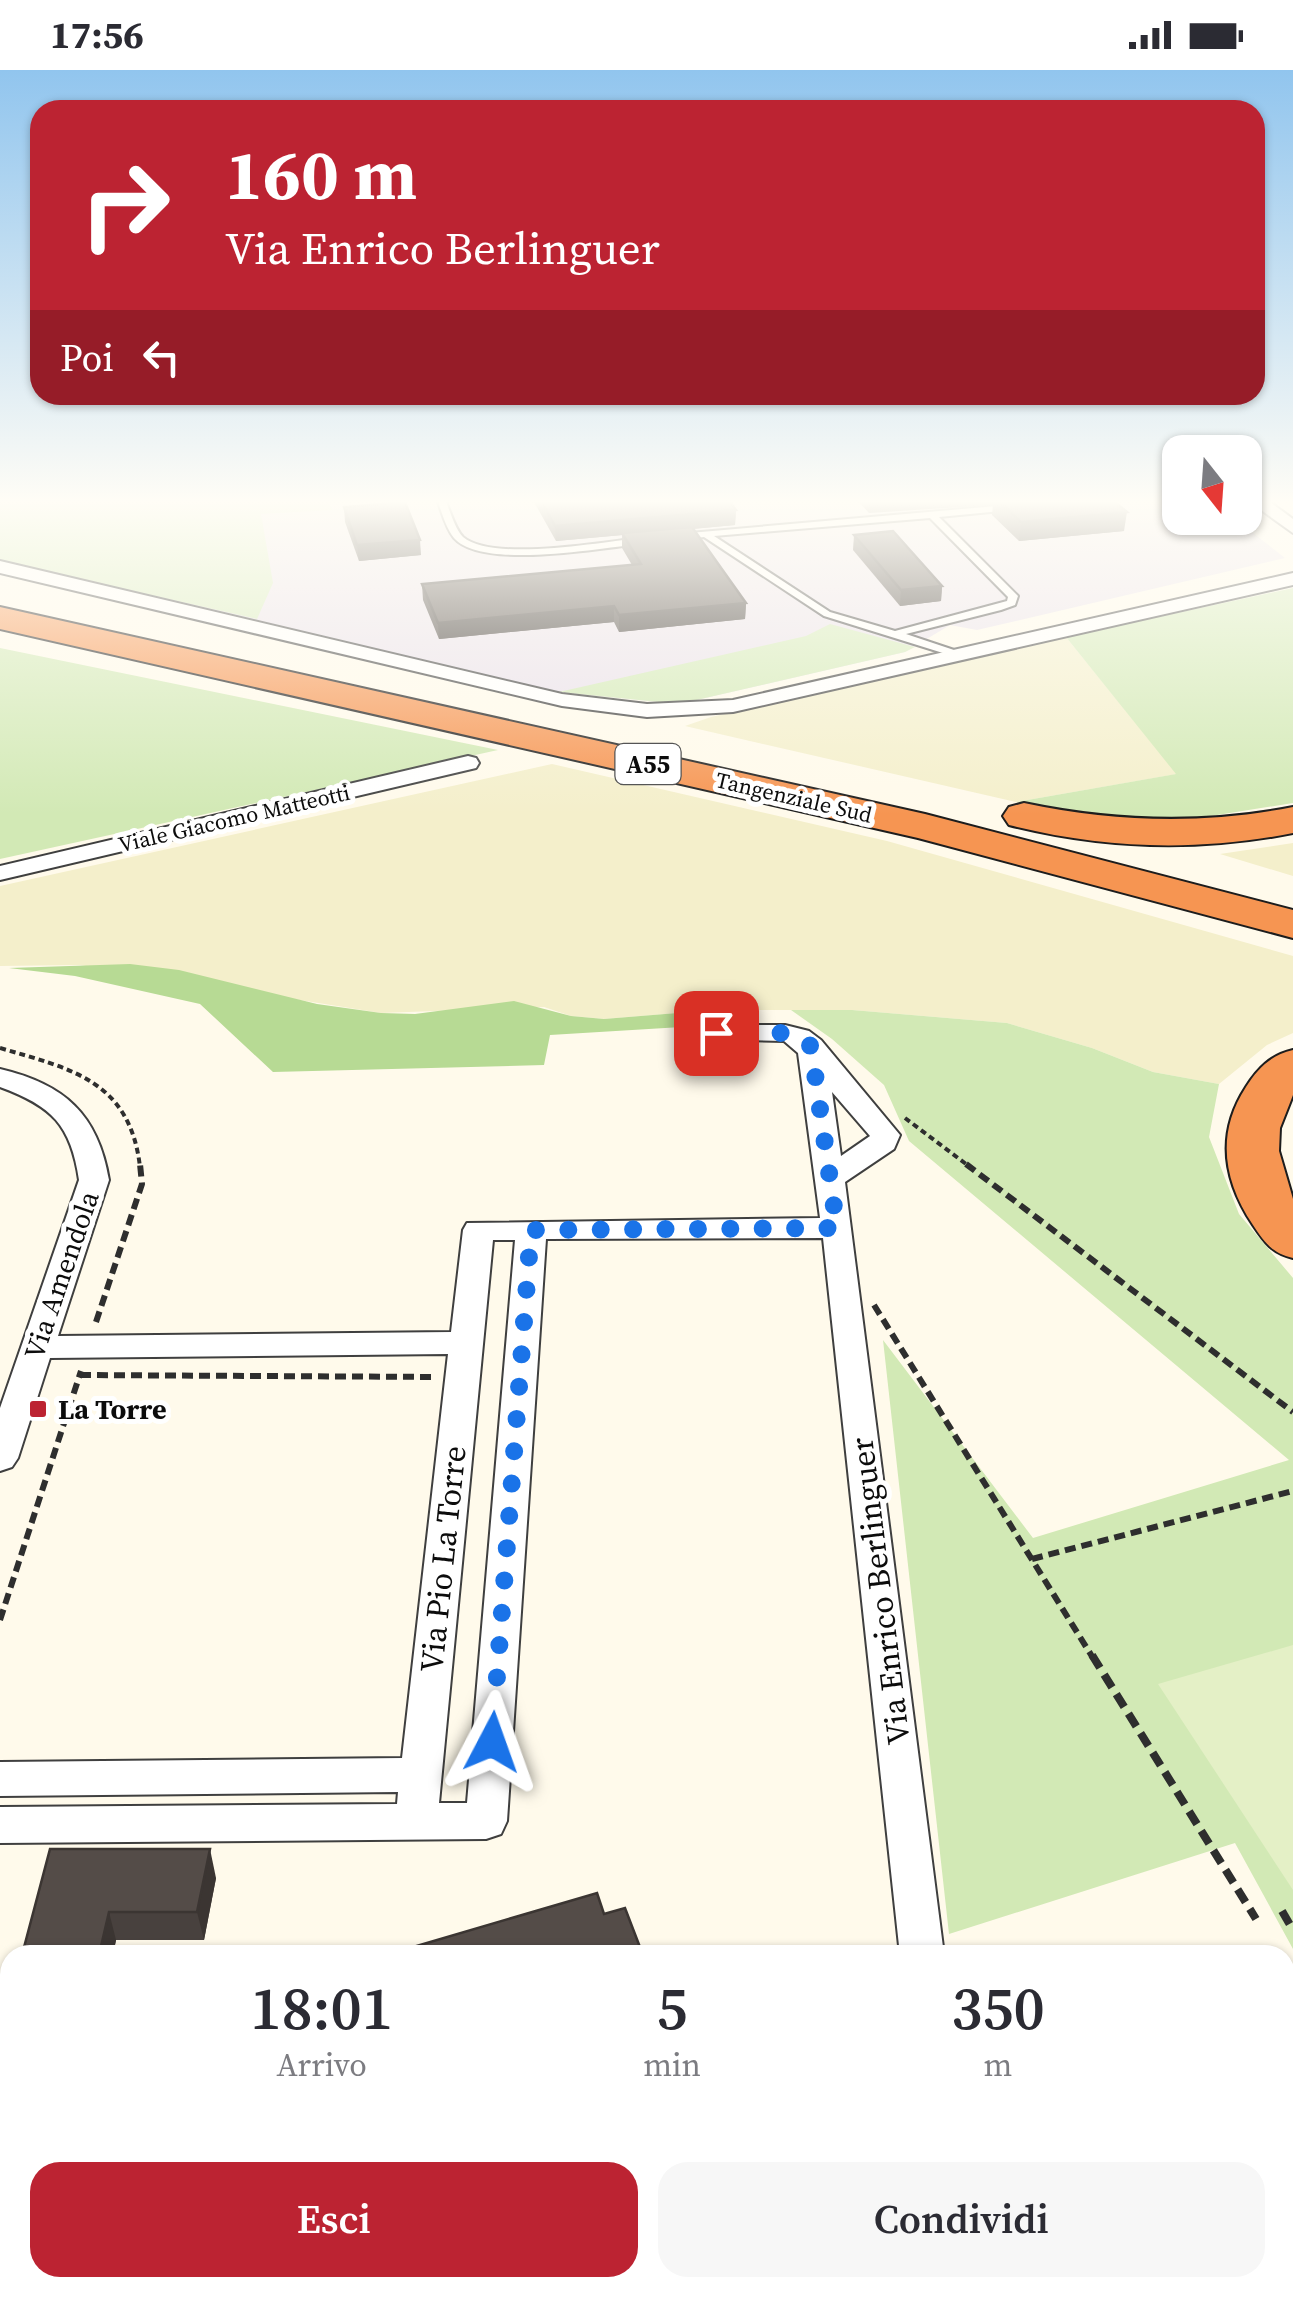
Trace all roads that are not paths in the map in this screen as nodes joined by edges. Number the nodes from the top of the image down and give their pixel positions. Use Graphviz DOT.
graph roads {
  1 [pos="32,606"];
  2 [pos="164,606"];
  3 [pos="815,606"];
  4 [pos="1001,606"];
  5 [pos="1177,606"];
  6 [pos="0,618"];
  7 [pos="895,634"];
  8 [pos="958,655"];
  9 [pos="468,763"];
  10 [pos="765,767"];
  11 [pos="1293,820"];
  12 [pos="0,873"];
  13 [pos="1293,898"];
  14 [pos="1293,924"];
  15 [pos="716,1033"];
  16 [pos="811,1046"];
  17 [pos="1293,1064"];
  18 [pos="0,1077"];
  19 [pos="860,1106"];
  20 [pos="820,1110"];
  21 [pos="830,1180"];
  22 [pos="837,1228"];
  23 [pos="531,1230"];
  24 [pos="1293,1240"];
  25 [pos="38,1347"];
  26 [pos="464,1360"];
  27 [pos="0,1458"];
  28 [pos="421,1775"];
  29 [pos="0,1779"];
  30 [pos="416,1822"];
  31 [pos="0,1825"];
  32 [pos="921,1945"];
  1 -- 10 [label="highway, Tangenziale Sud / A55"];
  2 -- 8 [label="street"];
  3 -- 7 [label="lane"];
  4 -- 7 [label="lane"];
  5 -- 8 [label="street"];
  6 -- 14 [label="highway, Tangenziale Sud / A55"];
  7 -- 8 [label="lane"];
  9 -- 12 [label="street, Viale Giacomo Matteotti"];
  10 -- 11 [label="highway"];
  10 -- 13 [label="highway, Tangenziale Sud / A55"];
  15 -- 16 [label="street"];
  16 -- 19 [label="street"];
  16 -- 20 [label="street, Via Enrico Berlinguer"];
  17 -- 24 [label="highway"];
  18 -- 25 [label="street, Via Amendola"];
  19 -- 20 [label="street"];
  19 -- 21 [label="street"];
  20 -- 21 [label="street, Via Enrico Berlinguer"];
  21 -- 22 [label="street, Via Enrico Berlinguer"];
  22 -- 23 [label="street"];
  22 -- 32 [label="street, Via Enrico Berlinguer"];
  23 -- 26 [label="street, Via Pio La Torre"];
  23 -- 30 [label="street, Via Pio La Torre"];
  25 -- 26 [label="street"];
  25 -- 27 [label="street, Via Amendola"];
  26 -- 28 [label="street, Via Pio La Torre"];
  28 -- 29 [label="street"];
  28 -- 30 [label="street, Via Pio La Torre"];
  30 -- 31 [label="street, Via Pio La Torre"];
}
